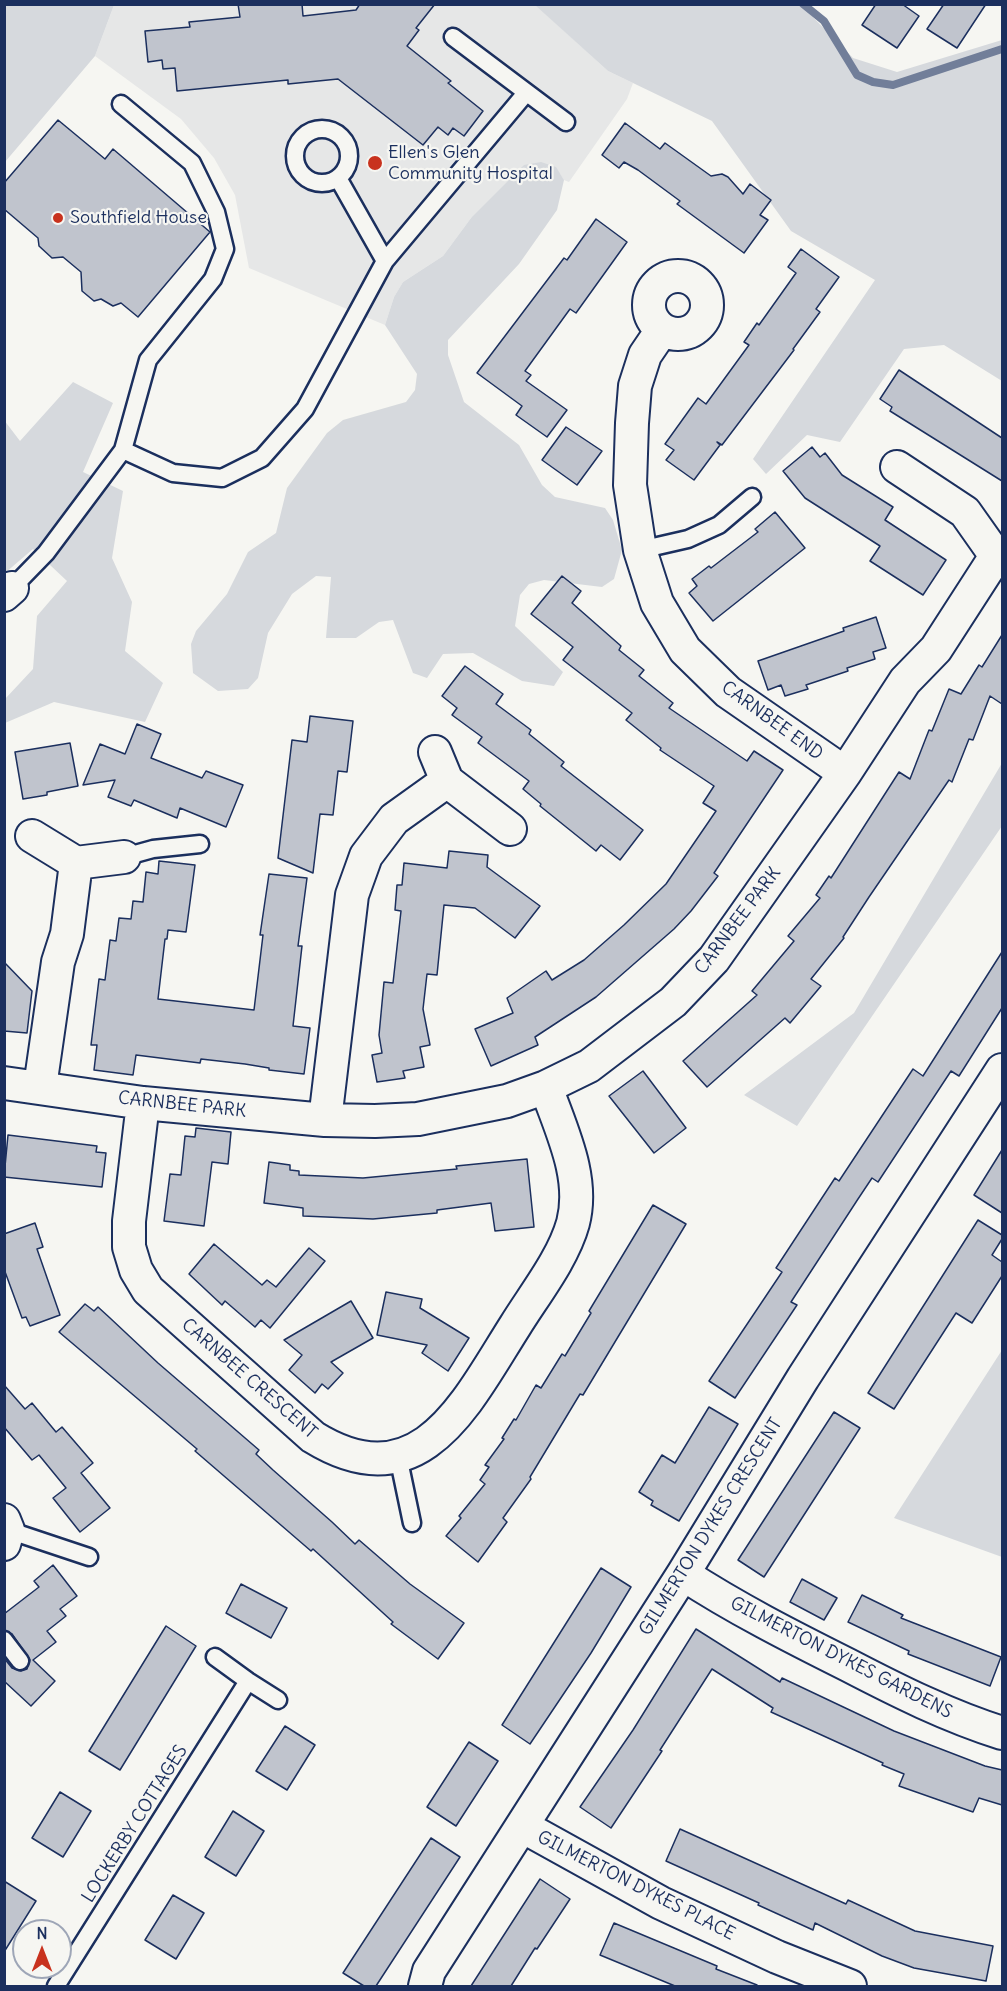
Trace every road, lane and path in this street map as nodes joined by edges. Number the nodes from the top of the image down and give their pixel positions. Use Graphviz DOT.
graph roads {
  1 [pos="453,37"];
  2 [pos="526,93"];
  3 [pos="121,104"];
  4 [pos="566,122"];
  5 [pos="338,178"];
  6 [pos="385,261"];
  7 [pos="662,330"];
  8 [pos="123,450"];
  9 [pos="897,467"];
  10 [pos="752,497"];
  11 [pos="640,550"];
  12 [pos="999,556"];
  13 [pos="8,592"];
  14 [pos="435,752"];
  15 [pos="845,773"];
  16 [pos="447,781"];
  17 [pos="510,829"];
  18 [pos="32,836"];
  19 [pos="200,844"];
  20 [pos="124,857"];
  21 [pos="76,863"];
  22 [pos="1002,1070"];
  23 [pos="4,1083"];
  24 [pos="40,1087"];
  25 [pos="546,1087"];
  26 [pos="143,1103"];
  27 [pos="325,1120"];
  28 [pos="398,1456"];
  29 [pos="412,1524"];
  30 [pos="6,1531"];
  31 [pos="89,1557"];
  32 [pos="683,1574"];
  33 [pos="4,1640"];
  34 [pos="215,1657"];
  35 [pos="20,1661"];
  36 [pos="248,1681"];
  37 [pos="278,1700"];
  38 [pos="1002,1733"];
  39 [pos="522,1826"];
  40 [pos="56,1986"];
  41 [pos="425,1986"];
  42 [pos="850,1986"];
  1 -- 2 [label="lane"];
  2 -- 4 [label="lane"];
  2 -- 6 [label="lane"];
  3 -- 8 [label="lane"];
  5 -- 6 [label="lane"];
  6 -- 8 [label="lane"];
  7 -- 11 [label="street, CARNBEE END"];
  8 -- 13 [label="lane"];
  9 -- 12 [label="street, CARNBEE PARK"];
  10 -- 11 [label="lane"];
  11 -- 15 [label="street, CARNBEE END"];
  12 -- 15 [label="street, CARNBEE PARK"];
  14 -- 16 [label="street"];
  15 -- 25 [label="street, CARNBEE PARK"];
  16 -- 17 [label="street"];
  16 -- 27 [label="street"];
  18 -- 21 [label="street"];
  19 -- 20 [label="lane"];
  20 -- 21 [label="street"];
  21 -- 24 [label="street"];
  22 -- 32 [label="street, GILMERTON DYKES CRESCENT"];
  23 -- 24 [label="street, CARNBEE PARK"];
  24 -- 26 [label="street, CARNBEE PARK"];
  25 -- 27 [label="street, CARNBEE PARK"];
  25 -- 28 [label="street, CARNBEE CRESCENT"];
  26 -- 27 [label="street, CARNBEE PARK"];
  26 -- 28 [label="street, CARNBEE CRESCENT"];
  28 -- 29 [label="lane"];
  30 -- 31 [label="lane"];
  32 -- 38 [label="street, GILMERTON DYKES GARDENS"];
  32 -- 39 [label="street, GILMERTON DYKES CRESCENT"];
  33 -- 35 [label="lane"];
  34 -- 36 [label="lane"];
  36 -- 37 [label="lane"];
  36 -- 40 [label="lane, LOCKERBY COTTAGES"];
  39 -- 41 [label="street, GILMERTON DYKES CRESCENT"];
  39 -- 42 [label="street, GILMERTON DYKES PLACE"];
}
